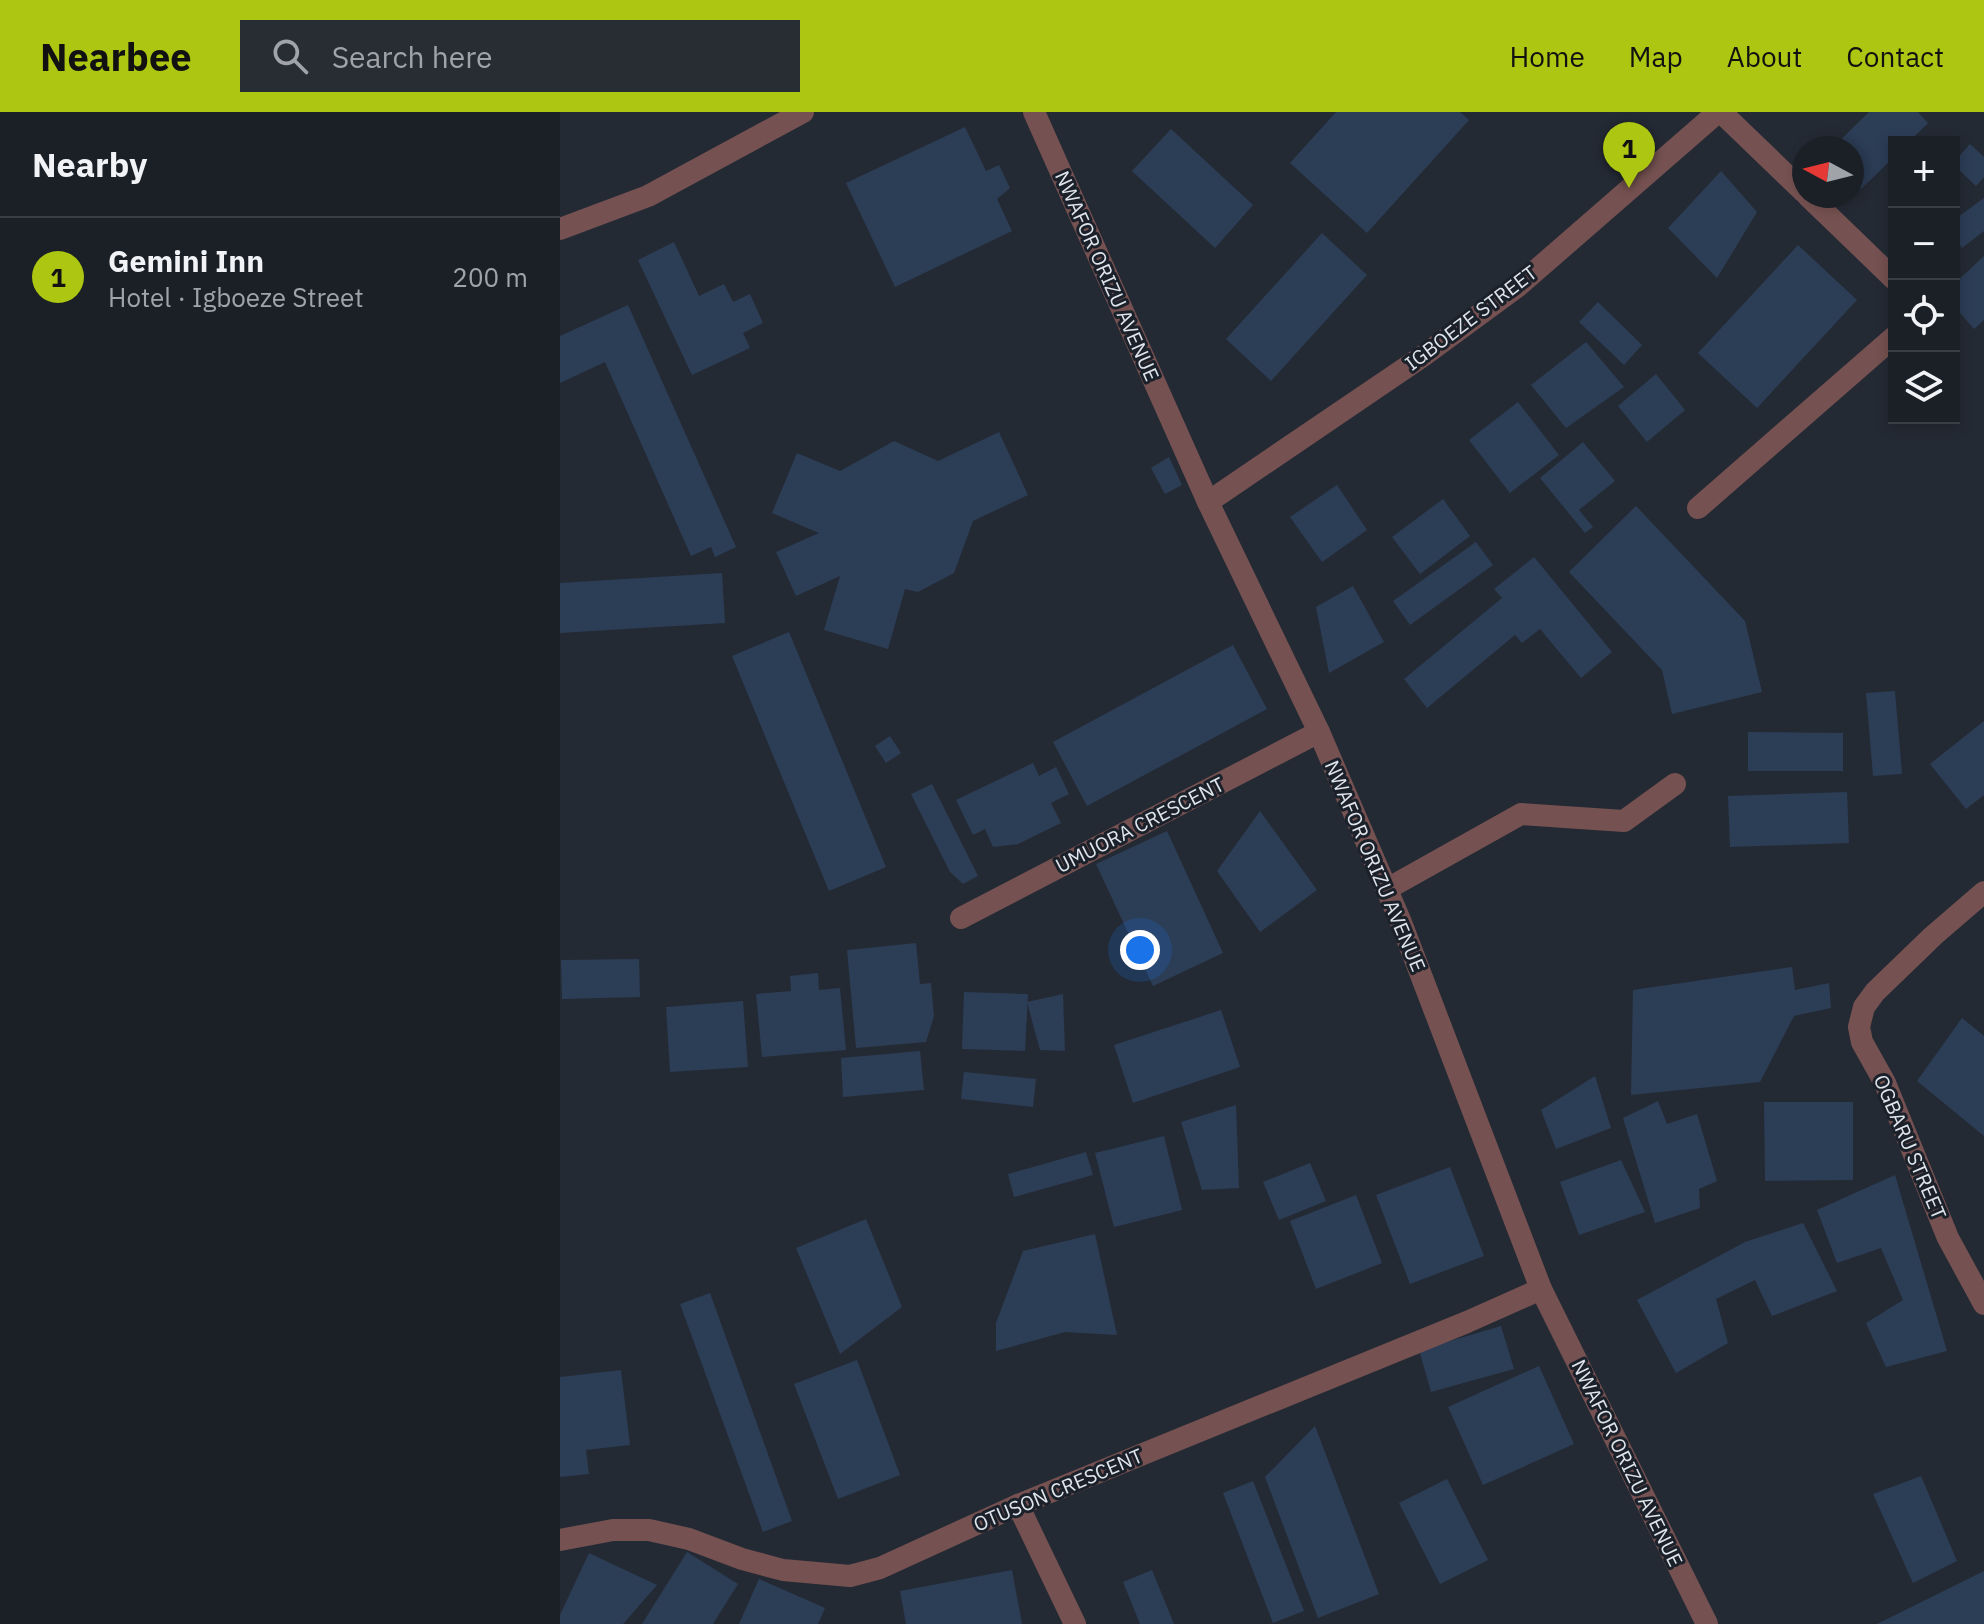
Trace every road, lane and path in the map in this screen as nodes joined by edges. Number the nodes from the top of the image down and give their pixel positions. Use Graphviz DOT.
graph roads {
  1 [pos="803,112"];
  2 [pos="1034,112"];
  3 [pos="1719,112"];
  4 [pos="1792,181"];
  5 [pos="1820,208"];
  6 [pos="560,229"];
  7 [pos="1888,273"];
  8 [pos="1888,342"];
  9 [pos="1208,502"];
  10 [pos="1698,508"];
  11 [pos="1319,732"];
  12 [pos="1675,784"];
  13 [pos="1387,889"];
  14 [pos="1984,892"];
  15 [pos="961,918"];
  16 [pos="1541,1289"];
  17 [pos="1984,1304"];
  18 [pos="1018,1505"];
  19 [pos="560,1540"];
  20 [pos="1075,1624"];
  21 [pos="1707,1624"];
  1 -- 6 [label="street"];
  2 -- 9 [label="street, NWAFOR ORIZU AVENUE"];
  3 -- 4 [label="street"];
  3 -- 9 [label="street, IGBOEZE STREET"];
  5 -- 7 [label="street"];
  8 -- 10 [label="street"];
  9 -- 11 [label="street, NWAFOR ORIZU AVENUE"];
  11 -- 13 [label="street, NWAFOR ORIZU AVENUE"];
  11 -- 15 [label="street, UMUORA CRESCENT"];
  12 -- 13 [label="street"];
  13 -- 16 [label="street, NWAFOR ORIZU AVENUE"];
  14 -- 17 [label="street, OGBARU STREET"];
  16 -- 18 [label="street, OTUSON CRESCENT"];
  16 -- 21 [label="street, NWAFOR ORIZU AVENUE"];
  18 -- 19 [label="street, OTUSON CRESCENT"];
  18 -- 20 [label="street"];
}
